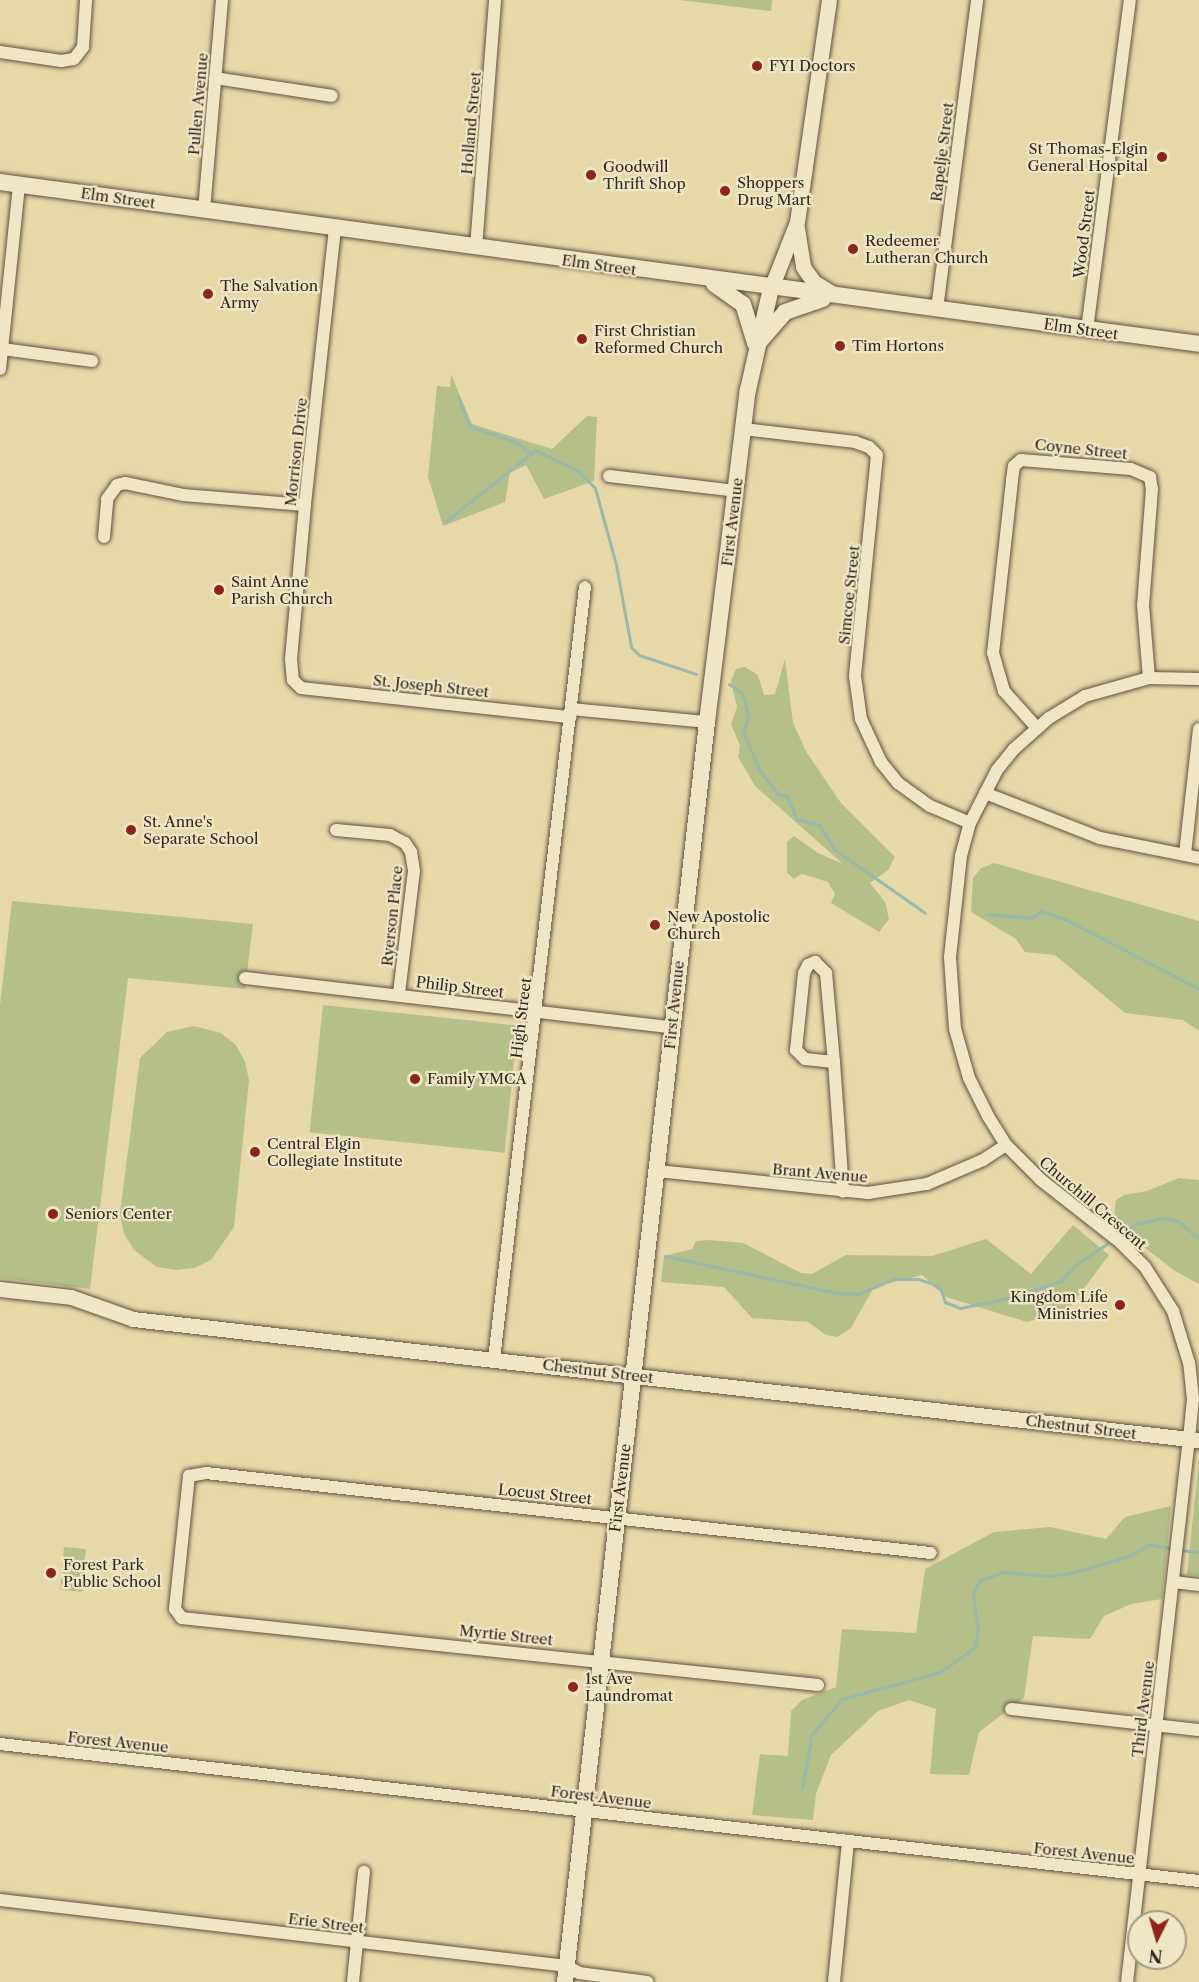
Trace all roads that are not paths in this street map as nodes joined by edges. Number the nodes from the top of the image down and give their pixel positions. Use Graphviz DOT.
graph roads {
  1 [pos="86,0"];
  2 [pos="222,0"];
  3 [pos="495,0"];
  4 [pos="830,0"];
  5 [pos="977,0"];
  6 [pos="1130,0"];
  7 [pos="0,52"];
  8 [pos="215,78"];
  9 [pos="332,96"];
  10 [pos="0,182"];
  11 [pos="19,185"];
  12 [pos="204,210"];
  13 [pos="797,222"];
  14 [pos="335,228"];
  15 [pos="476,248"];
  16 [pos="706,279"];
  17 [pos="771,288"];
  18 [pos="837,296"];
  19 [pos="937,309"];
  20 [pos="1087,330"];
  21 [pos="1199,344"];
  22 [pos="756,347"];
  23 [pos="3,349"];
  24 [pos="92,361"];
  25 [pos="0,369"];
  26 [pos="743,429"];
  27 [pos="609,476"];
  28 [pos="735,491"];
  29 [pos="305,505"];
  30 [pos="104,537"];
  31 [pos="585,587"];
  32 [pos="1149,678"];
  33 [pos="1199,679"];
  34 [pos="293,680"];
  35 [pos="570,713"];
  36 [pos="707,722"];
  37 [pos="1037,728"];
  38 [pos="1199,729"];
  39 [pos="985,793"];
  40 [pos="970,823"];
  41 [pos="336,830"];
  42 [pos="1185,854"];
  43 [pos="1199,858"];
  44 [pos="245,978"];
  45 [pos="399,994"];
  46 [pos="537,1011"];
  47 [pos="671,1027"];
  48 [pos="834,1062"];
  49 [pos="1006,1145"];
  50 [pos="658,1171"];
  51 [pos="843,1192"];
  52 [pos="0,1289"];
  53 [pos="494,1359"];
  54 [pos="634,1376"];
  55 [pos="1194,1439"];
  56 [pos="616,1517"];
  57 [pos="931,1553"];
  58 [pos="1174,1582"];
  59 [pos="1199,1585"];
  60 [pos="189,1618"];
  61 [pos="602,1659"];
  62 [pos="819,1685"];
  63 [pos="1011,1709"];
  64 [pos="1157,1725"];
  65 [pos="1199,1730"];
  66 [pos="0,1744"];
  67 [pos="584,1810"];
  68 [pos="848,1841"];
  69 [pos="364,1872"];
  70 [pos="1139,1874"];
  71 [pos="1199,1881"];
  72 [pos="0,1900"];
  73 [pos="358,1941"];
  74 [pos="566,1974"];
  75 [pos="353,1982"];
  76 [pos="647,1982"];
  77 [pos="834,1982"];
  78 [pos="1127,1982"];
  1 -- 7 [label="street"];
  2 -- 8 [label="street, Pullen Avenue"];
  3 -- 15 [label="street, Holland Street"];
  4 -- 13 [label="street, First Avenue"];
  5 -- 19 [label="street, Rapelje Street"];
  6 -- 20 [label="street, Wood Street"];
  8 -- 9 [label="street"];
  8 -- 12 [label="street, Pullen Avenue"];
  10 -- 11 [label="main road, Elm Street"];
  11 -- 12 [label="main road, Elm Street"];
  11 -- 23 [label="street"];
  12 -- 14 [label="main road, Elm Street"];
  13 -- 17 [label="street, First Avenue"];
  13 -- 18 [label="street"];
  14 -- 15 [label="main road, Elm Street"];
  14 -- 29 [label="street, Morrison Drive"];
  15 -- 16 [label="main road, Elm Street"];
  16 -- 17 [label="main road, Elm Street"];
  16 -- 22 [label="main road"];
  17 -- 18 [label="main road, Elm Street"];
  17 -- 22 [label="main road, First Avenue"];
  18 -- 19 [label="main road, Elm Street"];
  18 -- 22 [label="main road"];
  19 -- 20 [label="main road, Elm Street"];
  20 -- 21 [label="main road, Elm Street"];
  22 -- 26 [label="main road, First Avenue"];
  23 -- 24 [label="street"];
  23 -- 25 [label="street"];
  26 -- 28 [label="main road, First Avenue"];
  26 -- 40 [label="street, Simcoe Street"];
  27 -- 28 [label="street"];
  28 -- 36 [label="main road, First Avenue"];
  29 -- 30 [label="street"];
  29 -- 34 [label="street, Morrison Drive"];
  31 -- 35 [label="street, High Street"];
  32 -- 33 [label="street, Churchill Crescent"];
  32 -- 37 [label="street, Churchill Crescent"];
  32 -- 37 [label="street, Coyne Street"];
  34 -- 35 [label="street, St. Joseph Street"];
  35 -- 36 [label="street, St. Joseph Street"];
  35 -- 46 [label="street, High Street"];
  36 -- 47 [label="main road, First Avenue"];
  37 -- 39 [label="street, Churchill Crescent"];
  38 -- 42 [label="street"];
  39 -- 40 [label="street, Churchill Crescent"];
  39 -- 42 [label="street"];
  40 -- 49 [label="street, Churchill Crescent"];
  41 -- 45 [label="street, Ryerson Place"];
  42 -- 43 [label="street"];
  44 -- 45 [label="street, Philip Street"];
  45 -- 46 [label="street, Philip Street"];
  46 -- 47 [label="street, Philip Street"];
  46 -- 53 [label="street, High Street"];
  47 -- 50 [label="main road, First Avenue"];
  48 -- 48 [label="street"];
  48 -- 51 [label="street"];
  49 -- 51 [label="street, Brant Avenue"];
  49 -- 55 [label="street, Churchill Crescent"];
  50 -- 51 [label="street, Brant Avenue"];
  50 -- 54 [label="main road, First Avenue"];
  52 -- 53 [label="street, Chestnut Street"];
  53 -- 54 [label="street, Chestnut Street"];
  54 -- 55 [label="street, Chestnut Street"];
  54 -- 56 [label="main road, First Avenue"];
  55 -- 58 [label="street, Third Avenue"];
  56 -- 57 [label="street, Locust Street"];
  56 -- 60 [label="street, Locust Street"];
  56 -- 61 [label="main road, First Avenue"];
  58 -- 59 [label="street"];
  58 -- 64 [label="street, Third Avenue"];
  60 -- 61 [label="street, Myrtie Street"];
  61 -- 62 [label="street, Myrtie Street"];
  61 -- 67 [label="main road, First Avenue"];
  63 -- 64 [label="street"];
  64 -- 65 [label="street"];
  64 -- 70 [label="street, Third Avenue"];
  66 -- 67 [label="street, Forest Avenue"];
  67 -- 68 [label="street, Forest Avenue"];
  67 -- 74 [label="main road, First Avenue"];
  68 -- 70 [label="street, Forest Avenue"];
  68 -- 77 [label="street"];
  69 -- 73 [label="street"];
  70 -- 71 [label="street, Forest Avenue"];
  70 -- 78 [label="street, Third Avenue"];
  72 -- 73 [label="street, Erie Street"];
  73 -- 74 [label="street, Erie Street"];
  73 -- 75 [label="street"];
  74 -- 76 [label="street, Erie Street"];
}
